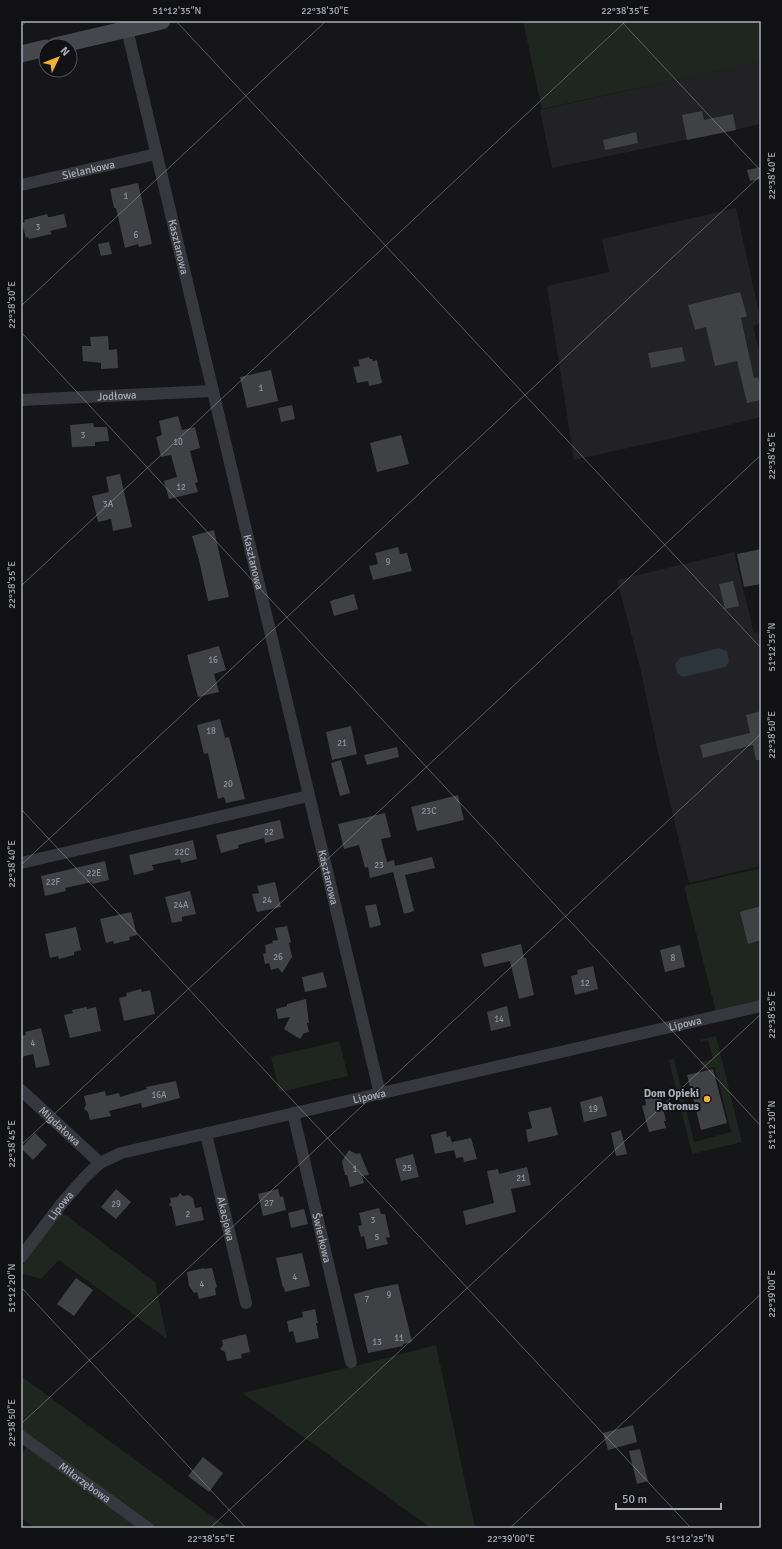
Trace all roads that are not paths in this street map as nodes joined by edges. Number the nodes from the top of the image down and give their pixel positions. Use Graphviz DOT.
graph roads {
  1 [pos="162,21"];
  2 [pos="126,25"];
  3 [pos="78,39"];
  4 [pos="38,50"];
  5 [pos="21,54"];
  6 [pos="156,154"];
  7 [pos="21,185"];
  8 [pos="213,391"];
  9 [pos="21,400"];
  10 [pos="308,796"];
  11 [pos="21,863"];
  12 [pos="761,1006"];
  13 [pos="21,1090"];
  14 [pos="380,1094"];
  15 [pos="293,1112"];
  16 [pos="206,1134"];
  17 [pos="100,1163"];
  18 [pos="21,1257"];
  19 [pos="246,1303"];
  20 [pos="351,1362"];
  21 [pos="21,1436"];
  22 [pos="148,1528"];
  1 -- 2 [label="street"];
  2 -- 3 [label="street"];
  2 -- 6 [label="street, Kasztanowa"];
  4 -- 5 [label="street"];
  6 -- 7 [label="street, Sielankowa"];
  6 -- 8 [label="street, Kasztanowa"];
  8 -- 9 [label="street, Jodłowa"];
  8 -- 10 [label="street, Kasztanowa"];
  10 -- 11 [label="street"];
  10 -- 14 [label="street, Kasztanowa"];
  12 -- 14 [label="street, Lipowa"];
  13 -- 17 [label="street, Migdałowa"];
  14 -- 15 [label="street, Lipowa"];
  15 -- 16 [label="street, Lipowa"];
  15 -- 20 [label="street, Świerkowa"];
  16 -- 17 [label="street, Lipowa"];
  16 -- 19 [label="street, Akacjowa"];
  17 -- 18 [label="street, Lipowa"];
  21 -- 22 [label="street, Miłorzębowa"];
}
